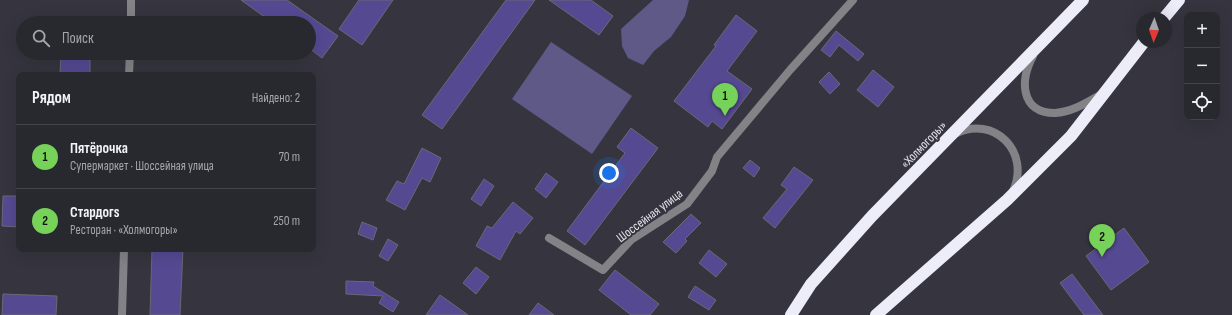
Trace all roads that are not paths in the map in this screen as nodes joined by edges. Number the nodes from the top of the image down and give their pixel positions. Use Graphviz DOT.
graph roads {
  1 [pos="131,0"];
  2 [pos="853,0"];
  3 [pos="1083,0"];
  4 [pos="1178,0"];
  5 [pos="1169,12"];
  6 [pos="131,16"];
  7 [pos="1041,42"];
  8 [pos="1139,48"];
  9 [pos="130,60"];
  10 [pos="129,72"];
  11 [pos="1104,92"];
  12 [pos="945,141"];
  13 [pos="1007,200"];
  14 [pos="549,238"];
  15 [pos="124,252"];
  16 [pos="122,315"];
  17 [pos="791,315"];
  18 [pos="876,315"];
  1 -- 6 [label="street"];
  2 -- 14 [label="street, Шоссейная улица"];
  3 -- 7 [label="highway, «Холмогоры»"];
  4 -- 5 [label="highway"];
  7 -- 11 [label="street"];
  7 -- 12 [label="highway, «Холмогоры»"];
  8 -- 11 [label="highway"];
  9 -- 10 [label="street"];
  11 -- 13 [label="highway"];
  12 -- 13 [label="street"];
  12 -- 17 [label="highway, «Холмогоры»"];
  13 -- 18 [label="highway"];
  15 -- 16 [label="street"];
}
